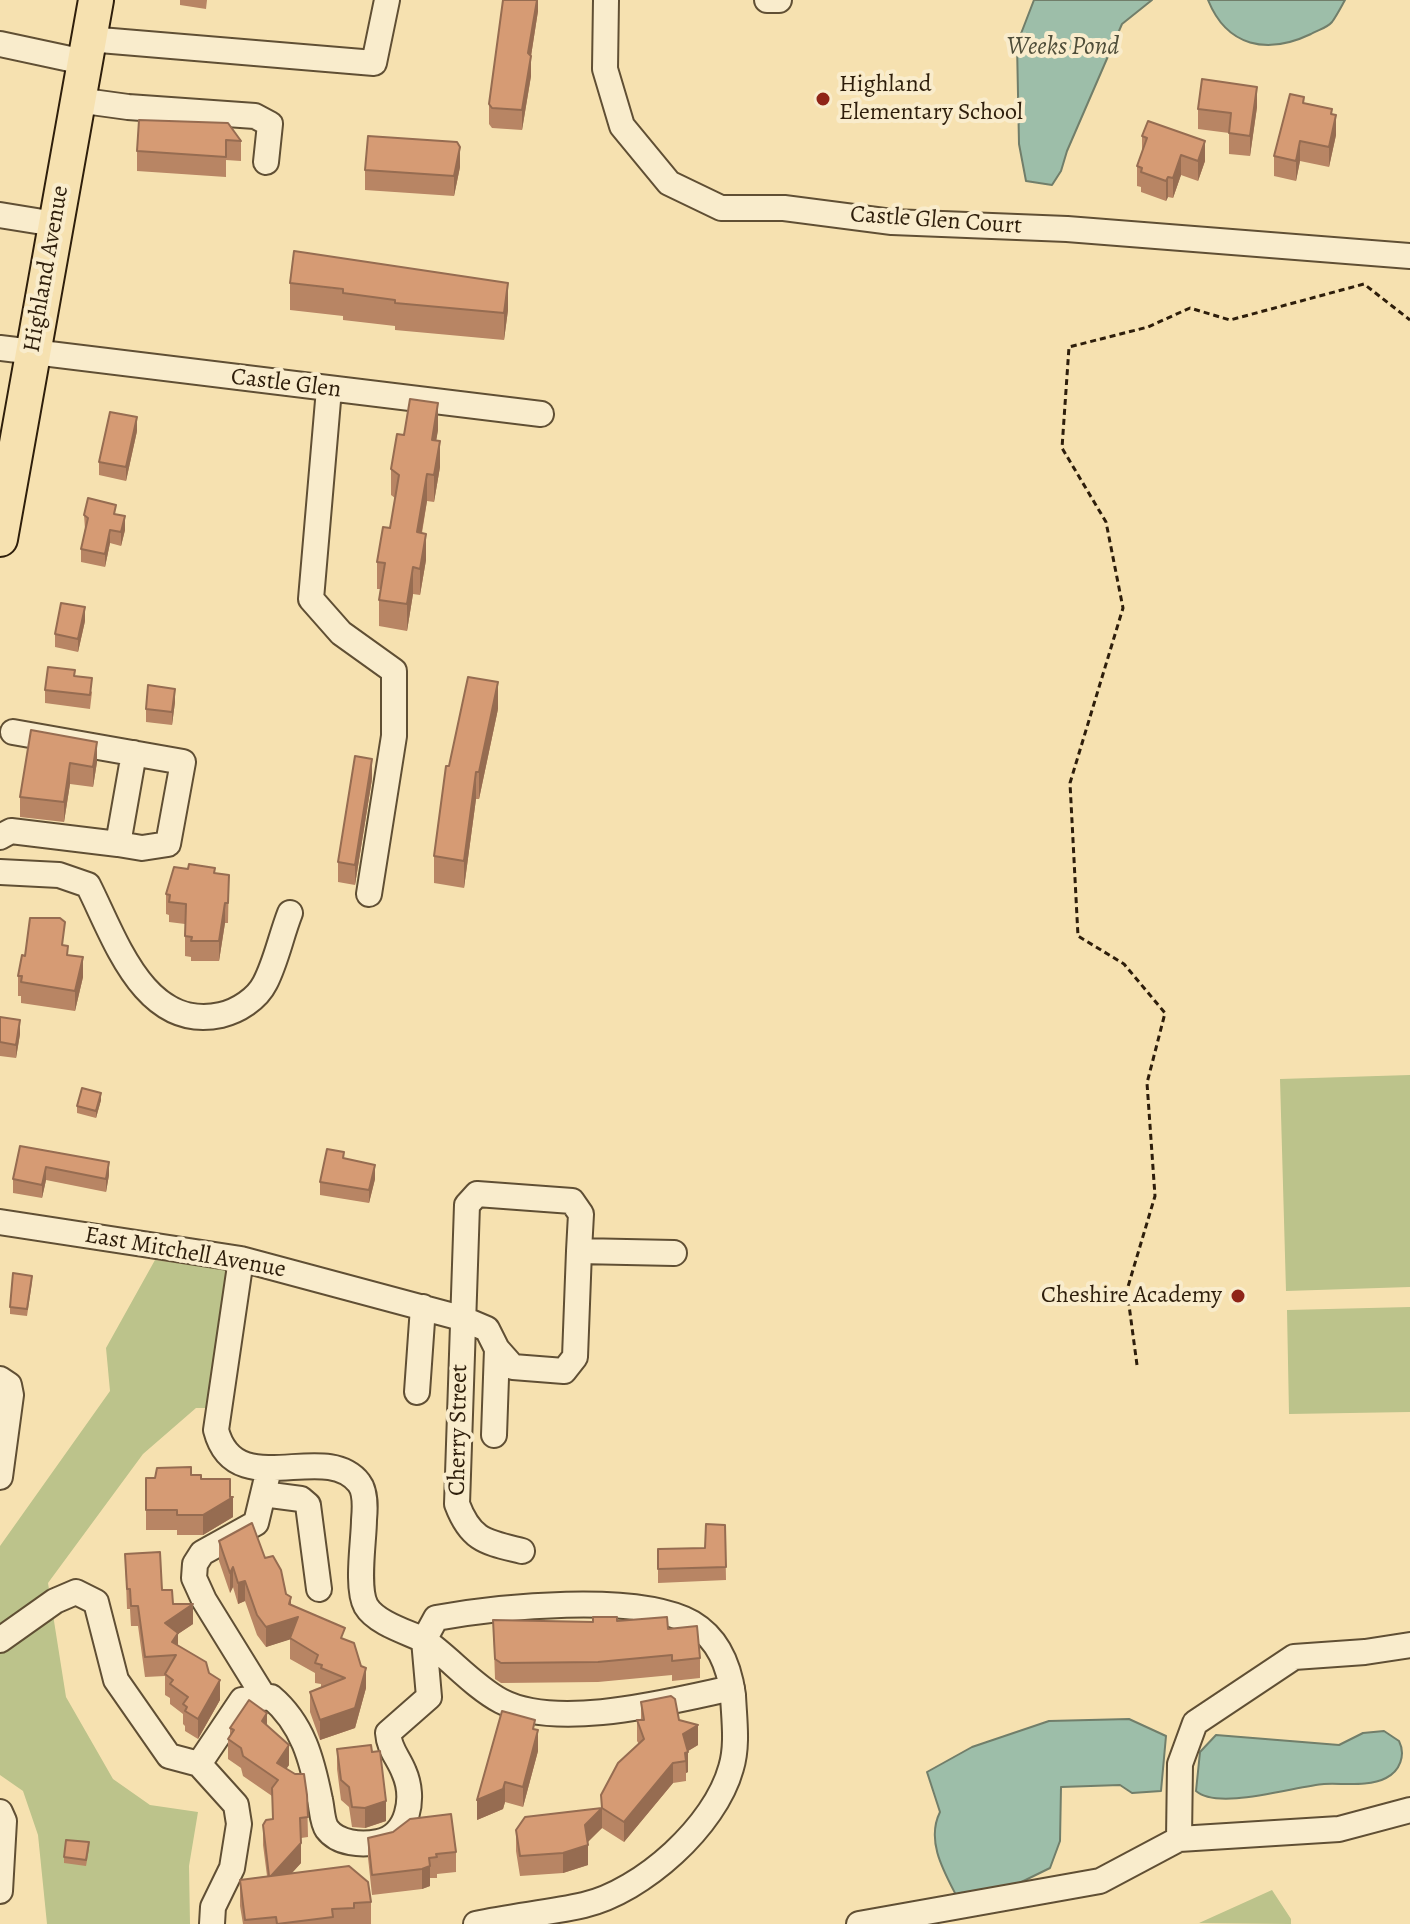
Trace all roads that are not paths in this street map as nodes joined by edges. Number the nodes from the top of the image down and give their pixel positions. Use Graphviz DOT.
graph roads {
  1 [pos="96,0"];
  2 [pos="387,0"];
  3 [pos="606,0"];
  4 [pos="767,0"];
  5 [pos="779,0"];
  6 [pos="0,44"];
  7 [pos="86,51"];
  8 [pos="77,100"];
  9 [pos="266,162"];
  10 [pos="0,215"];
  11 [pos="55,224"];
  12 [pos="1410,256"];
  13 [pos="16,351"];
  14 [pos="329,389"];
  15 [pos="541,414"];
  16 [pos="0,539"];
  17 [pos="4,731"];
  18 [pos="134,753"];
  19 [pos="0,837"];
  20 [pos="118,844"];
  21 [pos="0,872"];
  22 [pos="369,894"];
  23 [pos="290,913"];
  24 [pos="0,1222"];
  25 [pos="579,1251"];
  26 [pos="674,1253"];
  27 [pos="241,1259"];
  28 [pos="423,1307"];
  29 [pos="461,1318"];
  30 [pos="497,1349"];
  31 [pos="0,1379"];
  32 [pos="417,1392"];
  33 [pos="4,1413"];
  34 [pos="494,1435"];
  35 [pos="269,1469"];
  36 [pos="0,1477"];
  37 [pos="263,1494"];
  38 [pos="522,1551"];
  39 [pos="319,1589"];
  40 [pos="0,1640"];
  41 [pos="424,1640"];
  42 [pos="1410,1645"];
  43 [pos="732,1688"];
  44 [pos="264,1697"];
  45 [pos="199,1764"];
  46 [pos="1410,1810"];
  47 [pos="0,1812"];
  48 [pos="1179,1839"];
  49 [pos="0,1891"];
  50 [pos="212,1924"];
  51 [pos="476,1924"];
  52 [pos="859,1924"];
  1 -- 7 [label="highway, Highland Avenue"];
  2 -- 7 [label="street"];
  3 -- 12 [label="street, Castle Glen Court"];
  4 -- 5 [label="street"];
  6 -- 7 [label="street"];
  7 -- 8 [label="highway, Highland Avenue"];
  8 -- 9 [label="street"];
  8 -- 11 [label="highway, Highland Avenue"];
  10 -- 11 [label="street"];
  11 -- 13 [label="highway, Highland Avenue"];
  13 -- 14 [label="street, Castle Glen"];
  13 -- 16 [label="highway, Highland Avenue"];
  14 -- 15 [label="street, Castle Glen"];
  14 -- 22 [label="street"];
  17 -- 18 [label="street"];
  18 -- 20 [label="street"];
  18 -- 20 [label="street"];
  19 -- 20 [label="street"];
  21 -- 23 [label="street"];
  24 -- 27 [label="street, East Mitchell Avenue"];
  25 -- 26 [label="street"];
  25 -- 29 [label="street, Cherry Street"];
  25 -- 30 [label="street, East Mitchell Avenue"];
  27 -- 28 [label="street, East Mitchell Avenue"];
  27 -- 35 [label="street"];
  28 -- 29 [label="street, East Mitchell Avenue"];
  28 -- 32 [label="street"];
  29 -- 30 [label="street, East Mitchell Avenue"];
  29 -- 38 [label="street, Cherry Street"];
  30 -- 34 [label="street"];
  31 -- 33 [label="street"];
  33 -- 36 [label="street"];
  35 -- 37 [label="street"];
  35 -- 41 [label="street"];
  37 -- 39 [label="street"];
  37 -- 44 [label="street"];
  40 -- 45 [label="street"];
  41 -- 43 [label="street"];
  41 -- 43 [label="street"];
  41 -- 44 [label="street"];
  42 -- 48 [label="street"];
  43 -- 51 [label="street"];
  44 -- 45 [label="street"];
  45 -- 50 [label="street"];
  46 -- 48 [label="street"];
  47 -- 49 [label="street"];
  48 -- 52 [label="street"];
}
